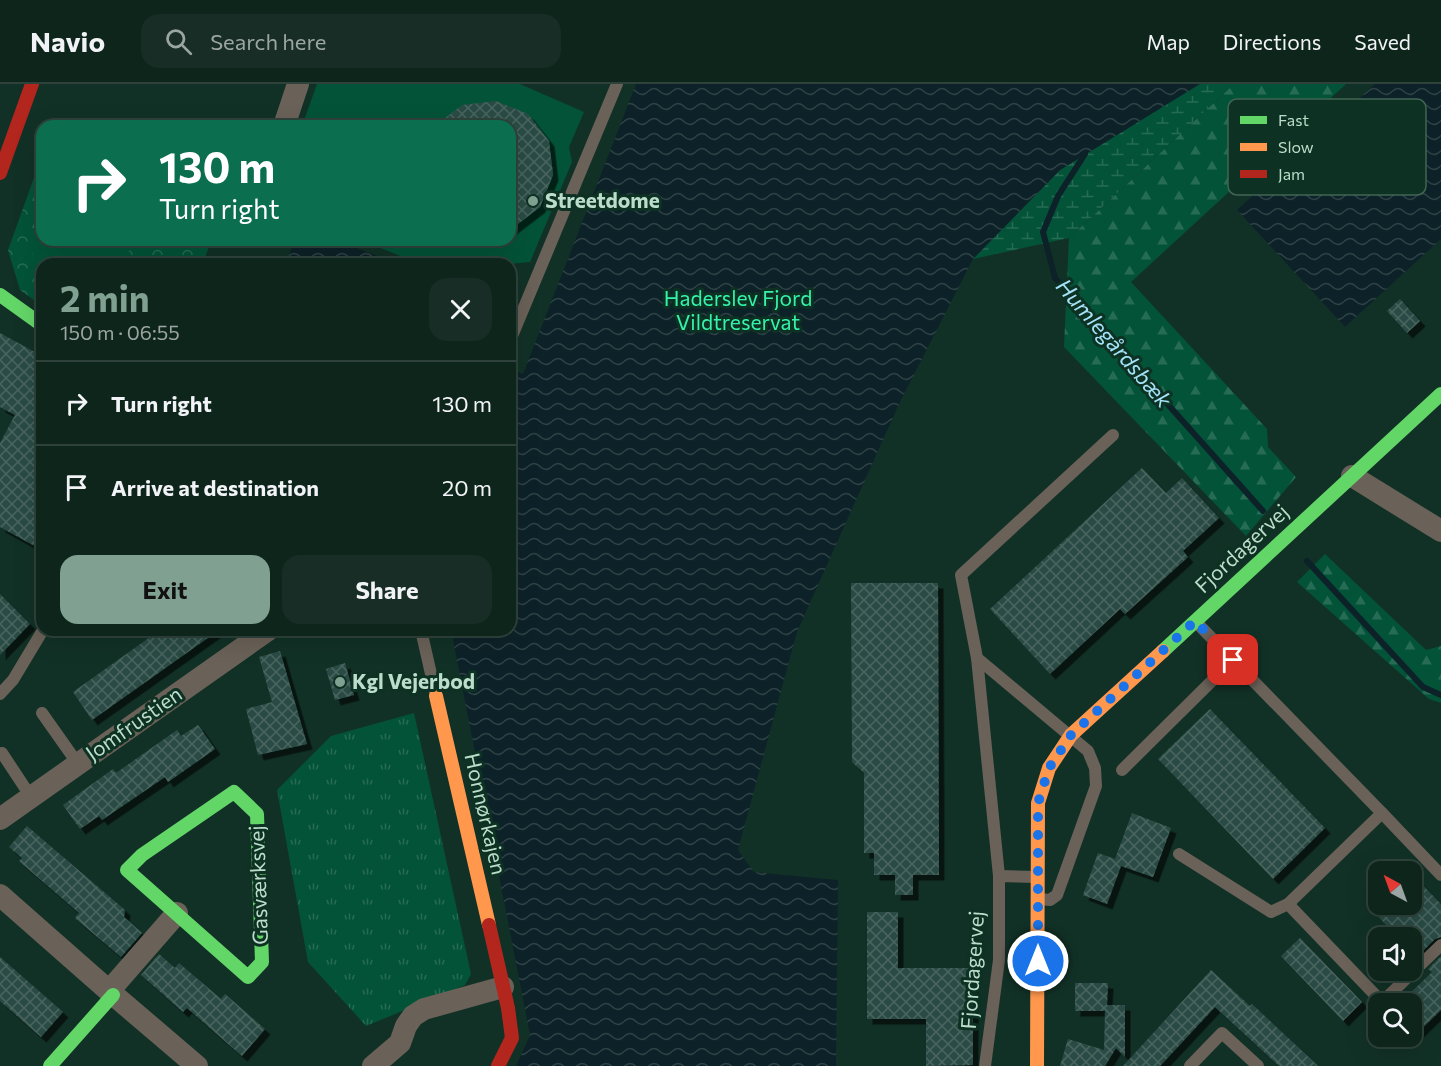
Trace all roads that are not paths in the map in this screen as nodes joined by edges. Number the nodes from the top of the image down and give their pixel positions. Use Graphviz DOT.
graph roads {
  1 [pos="32,84"];
  2 [pos="298,84"];
  3 [pos="617,84"];
  4 [pos="286,120"];
  5 [pos="0,173"];
  6 [pos="0,295"];
  7 [pos="36,322"];
  8 [pos="516,328"];
  9 [pos="1441,394"];
  10 [pos="1113,435"];
  11 [pos="1352,476"];
  12 [pos="1441,530"];
  13 [pos="1195,621"];
  14 [pos="40,636"];
  15 [pos="259,636"];
  16 [pos="422,636"];
  17 [pos="977,658"];
  18 [pos="1233,660"];
  19 [pos="0,694"];
  20 [pos="436,696"];
  21 [pos="42,713"];
  22 [pos="1071,735"];
  23 [pos="2,753"];
  24 [pos="78,764"];
  25 [pos="1122,770"];
  26 [pos="31,797"];
  27 [pos="1383,813"];
  28 [pos="0,819"];
  29 [pos="1179,854"];
  30 [pos="1441,875"];
  31 [pos="999,876"];
  32 [pos="1038,877"];
  33 [pos="0,895"];
  34 [pos="1038,899"];
  35 [pos="1288,904"];
  36 [pos="177,913"];
  37 [pos="1441,945"];
  38 [pos="111,993"];
  39 [pos="505,998"];
  40 [pos="50,1066"];
  41 [pos="197,1066"];
  42 [pos="373,1066"];
  43 [pos="498,1066"];
  44 [pos="985,1066"];
  45 [pos="1037,1066"];
  46 [pos="1190,1066"];
  47 [pos="1258,1066"];
  1 -- 5 [label="street"];
  2 -- 4 [label="street"];
  3 -- 8 [label="lane"];
  6 -- 7 [label="street"];
  9 -- 11 [label="street, Fjordagervej"];
  10 -- 17 [label="lane, Fjordagervej"];
  11 -- 12 [label="street"];
  11 -- 13 [label="street, Fjordagervej"];
  13 -- 18 [label="lane"];
  13 -- 22 [label="street, Fjordagervej"];
  14 -- 19 [label="lane"];
  15 -- 24 [label="street, Jomfrustien"];
  16 -- 20 [label="lane, Honnørkajen"];
  17 -- 22 [label="lane"];
  17 -- 31 [label="lane, Fjordagervej"];
  18 -- 25 [label="lane"];
  18 -- 27 [label="lane"];
  20 -- 39 [label="street, Honnørkajen"];
  21 -- 24 [label="lane"];
  22 -- 32 [label="street, Fjordagervej"];
  22 -- 34 [label="lane"];
  23 -- 26 [label="lane"];
  24 -- 26 [label="street, Jomfrustien"];
  26 -- 28 [label="street, Jomfrustien"];
  27 -- 30 [label="lane"];
  27 -- 35 [label="lane"];
  29 -- 35 [label="lane"];
  31 -- 32 [label="lane"];
  31 -- 44 [label="lane, Fjordagervej"];
  32 -- 34 [label="street, Fjordagervej"];
  33 -- 38 [label="street"];
  34 -- 45 [label="street, Fjordagervej"];
  35 -- 37 [label="lane"];
  36 -- 36 [label="street, Gasværksvej"];
  36 -- 38 [label="street"];
  38 -- 40 [label="street"];
  38 -- 41 [label="street"];
  39 -- 42 [label="street"];
  39 -- 43 [label="street, Honnørkajen"];
  46 -- 47 [label="lane"];
}
